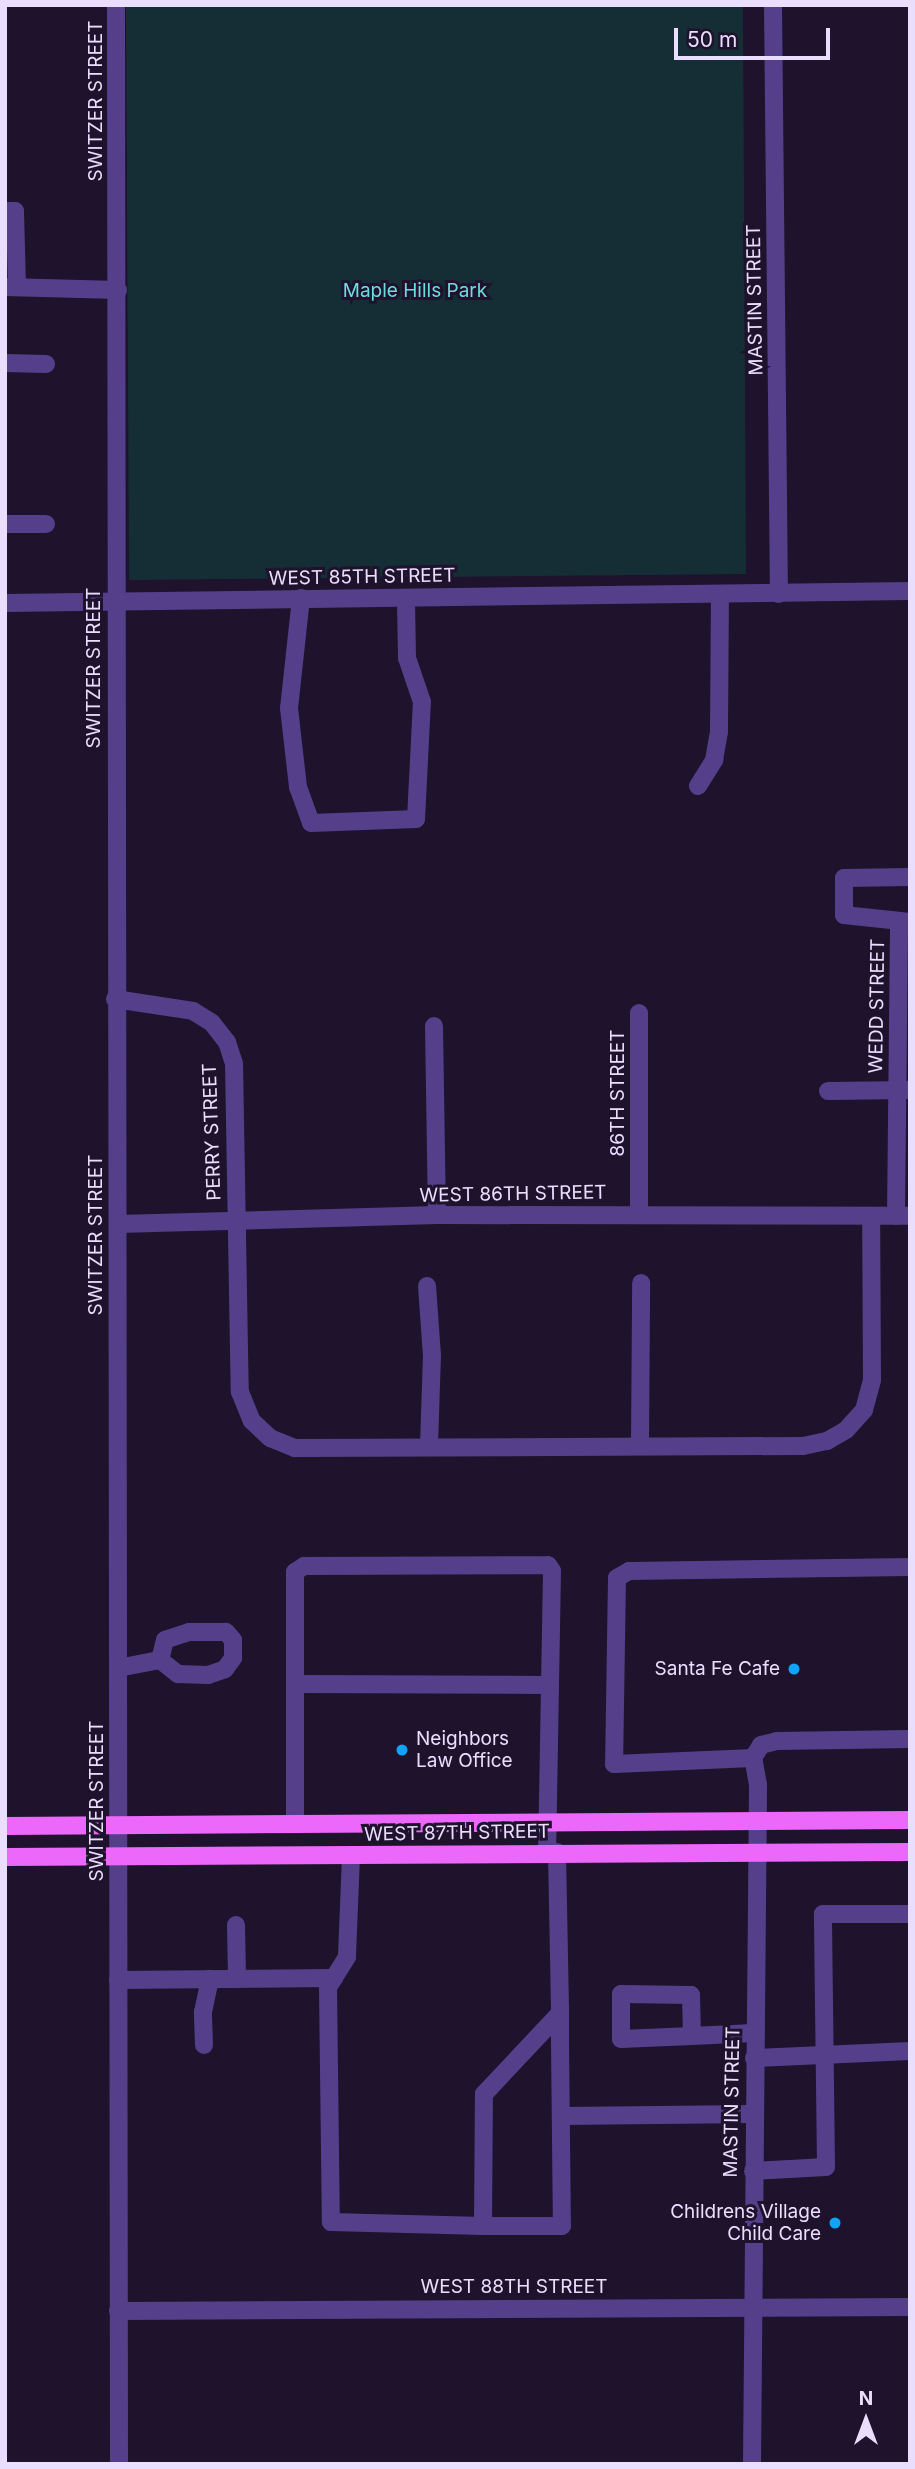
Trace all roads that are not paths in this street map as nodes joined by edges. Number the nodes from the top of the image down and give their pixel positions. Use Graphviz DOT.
graph roads {
  1 [pos="116,5"];
  2 [pos="774,5"];
  3 [pos="5,211"];
  4 [pos="11,287"];
  5 [pos="118,290"];
  6 [pos="5,363"];
  7 [pos="46,364"];
  8 [pos="5,524"];
  9 [pos="46,524"];
  10 [pos="910,591"];
  11 [pos="720,594"];
  12 [pos="779,594"];
  13 [pos="301,598"];
  14 [pos="406,598"];
  15 [pos="115,601"];
  16 [pos="5,603"];
  17 [pos="698,786"];
  18 [pos="910,877"];
  19 [pos="905,922"];
  20 [pos="115,999"];
  21 [pos="639,1013"];
  22 [pos="434,1026"];
  23 [pos="904,1090"];
  24 [pos="828,1091"];
  25 [pos="639,1214"];
  26 [pos="438,1215"];
  27 [pos="871,1216"];
  28 [pos="903,1216"];
  29 [pos="236,1220"];
  30 [pos="118,1224"];
  31 [pos="640,1283"];
  32 [pos="427,1286"];
  33 [pos="429,1446"];
  34 [pos="640,1446"];
  35 [pos="910,1567"];
  36 [pos="160,1660"];
  37 [pos="118,1668"];
  38 [pos="295,1684"];
  39 [pos="550,1685"];
  40 [pos="910,1739"];
  41 [pos="752,1758"];
  42 [pos="910,1820"];
  43 [pos="118,1823"];
  44 [pos="295,1824"];
  45 [pos="756,1824"];
  46 [pos="547,1825"];
  47 [pos="5,1826"];
  48 [pos="756,1851"];
  49 [pos="552,1852"];
  50 [pos="910,1852"];
  51 [pos="351,1856"];
  52 [pos="5,1857"];
  53 [pos="117,1858"];
  54 [pos="910,1914"];
  55 [pos="236,1925"];
  56 [pos="334,1978"];
  57 [pos="210,1979"];
  58 [pos="237,1979"];
  59 [pos="118,1980"];
  60 [pos="560,2013"];
  61 [pos="754,2033"];
  62 [pos="692,2036"];
  63 [pos="204,2045"];
  64 [pos="910,2051"];
  65 [pos="825,2055"];
  66 [pos="754,2058"];
  67 [pos="753,2113"];
  68 [pos="561,2116"];
  69 [pos="752,2171"];
  70 [pos="483,2226"];
  71 [pos="751,2306"];
  72 [pos="910,2307"];
  73 [pos="118,2311"];
  74 [pos="119,2464"];
  75 [pos="752,2464"];
  1 -- 5 [label="street, SWITZER STREET"];
  2 -- 12 [label="street, MASTIN STREET"];
  3 -- 4 [label="street"];
  4 -- 5 [label="street"];
  5 -- 15 [label="street, SWITZER STREET"];
  6 -- 7 [label="street"];
  8 -- 9 [label="street"];
  10 -- 12 [label="street, WEST 85TH STREET"];
  11 -- 12 [label="street, WEST 85TH STREET"];
  11 -- 14 [label="street, WEST 85TH STREET"];
  11 -- 17 [label="street"];
  13 -- 14 [label="street, WEST 85TH STREET"];
  13 -- 14 [label="street"];
  13 -- 15 [label="street, WEST 85TH STREET"];
  15 -- 16 [label="street, WEST 85TH STREET"];
  15 -- 20 [label="street, SWITZER STREET"];
  18 -- 19 [label="street, WEDD STREET"];
  19 -- 23 [label="street, WEDD STREET"];
  20 -- 29 [label="street, PERRY STREET"];
  20 -- 30 [label="street, SWITZER STREET"];
  21 -- 25 [label="street, 86TH STREET"];
  22 -- 26 [label="street"];
  23 -- 24 [label="street, WEDD STREET"];
  23 -- 28 [label="street, WEDD STREET"];
  25 -- 26 [label="street, WEST 86TH STREET"];
  25 -- 27 [label="street, WEST 86TH STREET"];
  26 -- 29 [label="street, WEST 86TH STREET"];
  27 -- 28 [label="street, WEST 86TH STREET"];
  27 -- 34 [label="street, PERRY STREET"];
  29 -- 30 [label="street, WEST 86TH STREET"];
  29 -- 33 [label="street, PERRY STREET"];
  30 -- 37 [label="street, SWITZER STREET"];
  31 -- 34 [label="street"];
  32 -- 33 [label="street"];
  33 -- 34 [label="street, PERRY STREET"];
  35 -- 41 [label="street"];
  36 -- 37 [label="street"];
  37 -- 43 [label="street, SWITZER STREET"];
  38 -- 39 [label="street"];
  38 -- 39 [label="street"];
  38 -- 44 [label="street"];
  39 -- 46 [label="street"];
  40 -- 41 [label="street"];
  41 -- 45 [label="street, MASTIN STREET"];
  42 -- 45 [label="main road, WEST 87TH STREET"];
  43 -- 44 [label="main road, WEST 87TH STREET"];
  43 -- 47 [label="main road, WEST 87TH STREET"];
  43 -- 53 [label="street, SWITZER STREET"];
  44 -- 46 [label="main road, WEST 87TH STREET"];
  45 -- 46 [label="main road, WEST 87TH STREET"];
  45 -- 48 [label="street, MASTIN STREET"];
  46 -- 49 [label="street"];
  48 -- 49 [label="main road, WEST 87TH STREET"];
  48 -- 50 [label="main road, WEST 87TH STREET"];
  48 -- 61 [label="street, MASTIN STREET"];
  49 -- 51 [label="main road, WEST 87TH STREET"];
  49 -- 60 [label="street"];
  51 -- 53 [label="main road, WEST 87TH STREET"];
  51 -- 56 [label="street"];
  52 -- 53 [label="main road, WEST 87TH STREET"];
  53 -- 59 [label="street, SWITZER STREET"];
  54 -- 65 [label="street"];
  55 -- 58 [label="street"];
  56 -- 58 [label="street"];
  56 -- 70 [label="street"];
  57 -- 58 [label="street"];
  57 -- 59 [label="street"];
  57 -- 63 [label="street"];
  59 -- 73 [label="street, SWITZER STREET"];
  60 -- 68 [label="street"];
  60 -- 70 [label="street"];
  61 -- 62 [label="street"];
  61 -- 66 [label="street, MASTIN STREET"];
  62 -- 62 [label="street"];
  64 -- 65 [label="street"];
  65 -- 66 [label="street"];
  65 -- 69 [label="street"];
  66 -- 67 [label="street, MASTIN STREET"];
  67 -- 68 [label="street"];
  67 -- 69 [label="street, MASTIN STREET"];
  68 -- 70 [label="street"];
  69 -- 71 [label="street, MASTIN STREET"];
  71 -- 72 [label="street, WEST 88TH STREET"];
  71 -- 73 [label="street, WEST 88TH STREET"];
  71 -- 75 [label="street, MASTIN STREET"];
  73 -- 74 [label="street, SWITZER STREET"];
}
